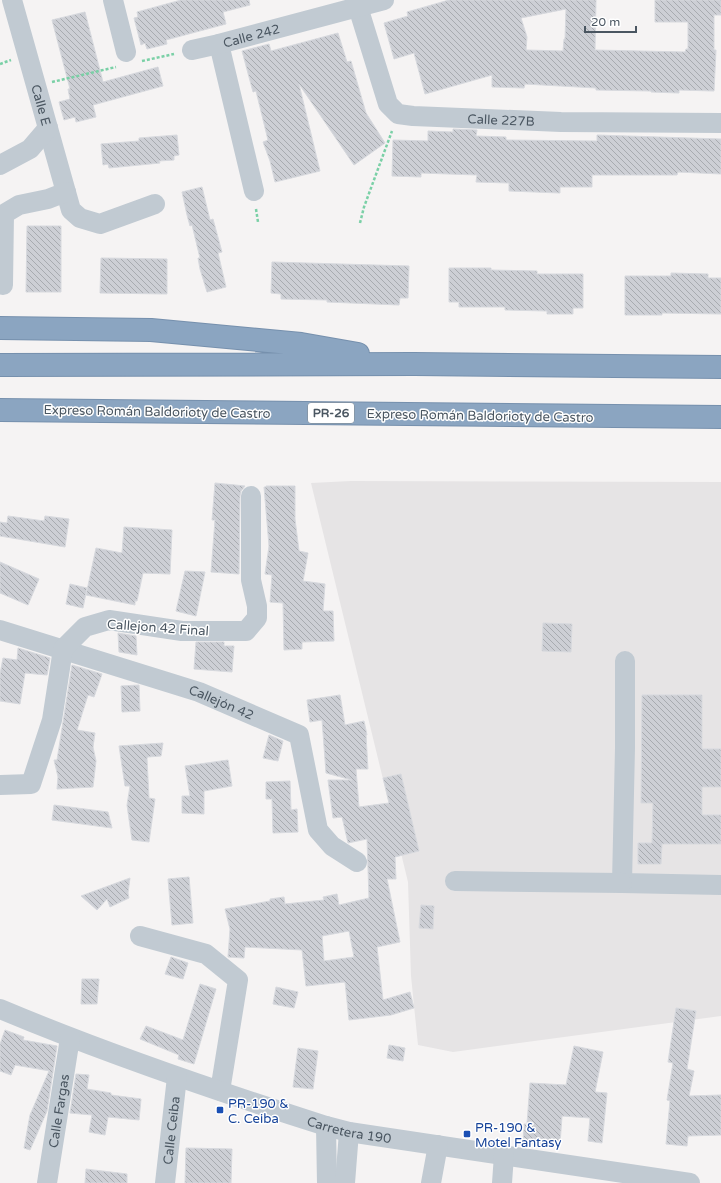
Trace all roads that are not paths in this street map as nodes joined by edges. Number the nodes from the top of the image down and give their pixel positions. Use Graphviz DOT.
graph roads {
  1 [pos="12,0"];
  2 [pos="113,0"];
  3 [pos="384,0"];
  4 [pos="358,7"];
  5 [pos="219,44"];
  6 [pos="192,50"];
  7 [pos="126,52"];
  8 [pos="721,123"];
  9 [pos="48,128"];
  10 [pos="0,165"];
  11 [pos="254,191"];
  12 [pos="69,201"];
  13 [pos="155,204"];
  14 [pos="3,285"];
  15 [pos="0,328"];
  16 [pos="414,364"];
  17 [pos="0,365"];
  18 [pos="721,367"];
  19 [pos="0,410"];
  20 [pos="721,417"];
  21 [pos="251,496"];
  22 [pos="0,630"];
  23 [pos="63,649"];
  24 [pos="625,662"];
  25 [pos="0,785"];
  26 [pos="356,862"];
  27 [pos="455,882"];
  28 [pos="622,883"];
  29 [pos="721,885"];
  30 [pos="140,936"];
  31 [pos="0,1009"];
  32 [pos="70,1038"];
  33 [pos="177,1077"];
  34 [pos="220,1091"];
  35 [pos="326,1126"];
  36 [pos="349,1132"];
  37 [pos="438,1146"];
  38 [pos="504,1155"];
  39 [pos="47,1183"];
  40 [pos="165,1183"];
  41 [pos="327,1183"];
  42 [pos="345,1183"];
  43 [pos="431,1183"];
  44 [pos="502,1183"];
  45 [pos="690,1183"];
  1 -- 9 [label="street, Calle E"];
  2 -- 7 [label="street"];
  3 -- 4 [label="street, Calle 242"];
  4 -- 5 [label="street, Calle 242"];
  4 -- 8 [label="street, Calle 227B"];
  5 -- 6 [label="street"];
  5 -- 11 [label="street, Calle 242"];
  9 -- 10 [label="street"];
  9 -- 12 [label="street, Calle E"];
  12 -- 13 [label="street"];
  12 -- 14 [label="street"];
  15 -- 16 [label="highway"];
  16 -- 17 [label="highway"];
  16 -- 18 [label="highway"];
  19 -- 20 [label="highway, Expreso Román Baldorioty de Castro / PR-26"];
  21 -- 23 [label="street, Callejon 42 Final"];
  22 -- 23 [label="street, Callejón 42"];
  23 -- 25 [label="street"];
  23 -- 26 [label="street, Callejón 42"];
  24 -- 28 [label="street"];
  27 -- 28 [label="street"];
  28 -- 29 [label="street"];
  30 -- 34 [label="street"];
  31 -- 32 [label="street, Carretera 190"];
  32 -- 33 [label="street, Carretera 190"];
  32 -- 39 [label="street, Calle Fargas"];
  33 -- 34 [label="street, Carretera 190"];
  33 -- 40 [label="street, Calle Ceiba"];
  34 -- 35 [label="street, Carretera 190"];
  35 -- 36 [label="street, Carretera 190"];
  35 -- 41 [label="street"];
  36 -- 37 [label="street, Carretera 190"];
  36 -- 42 [label="street"];
  37 -- 38 [label="street, Carretera 190"];
  37 -- 43 [label="street"];
  38 -- 44 [label="street"];
  38 -- 45 [label="street, Carretera 190"];
}
